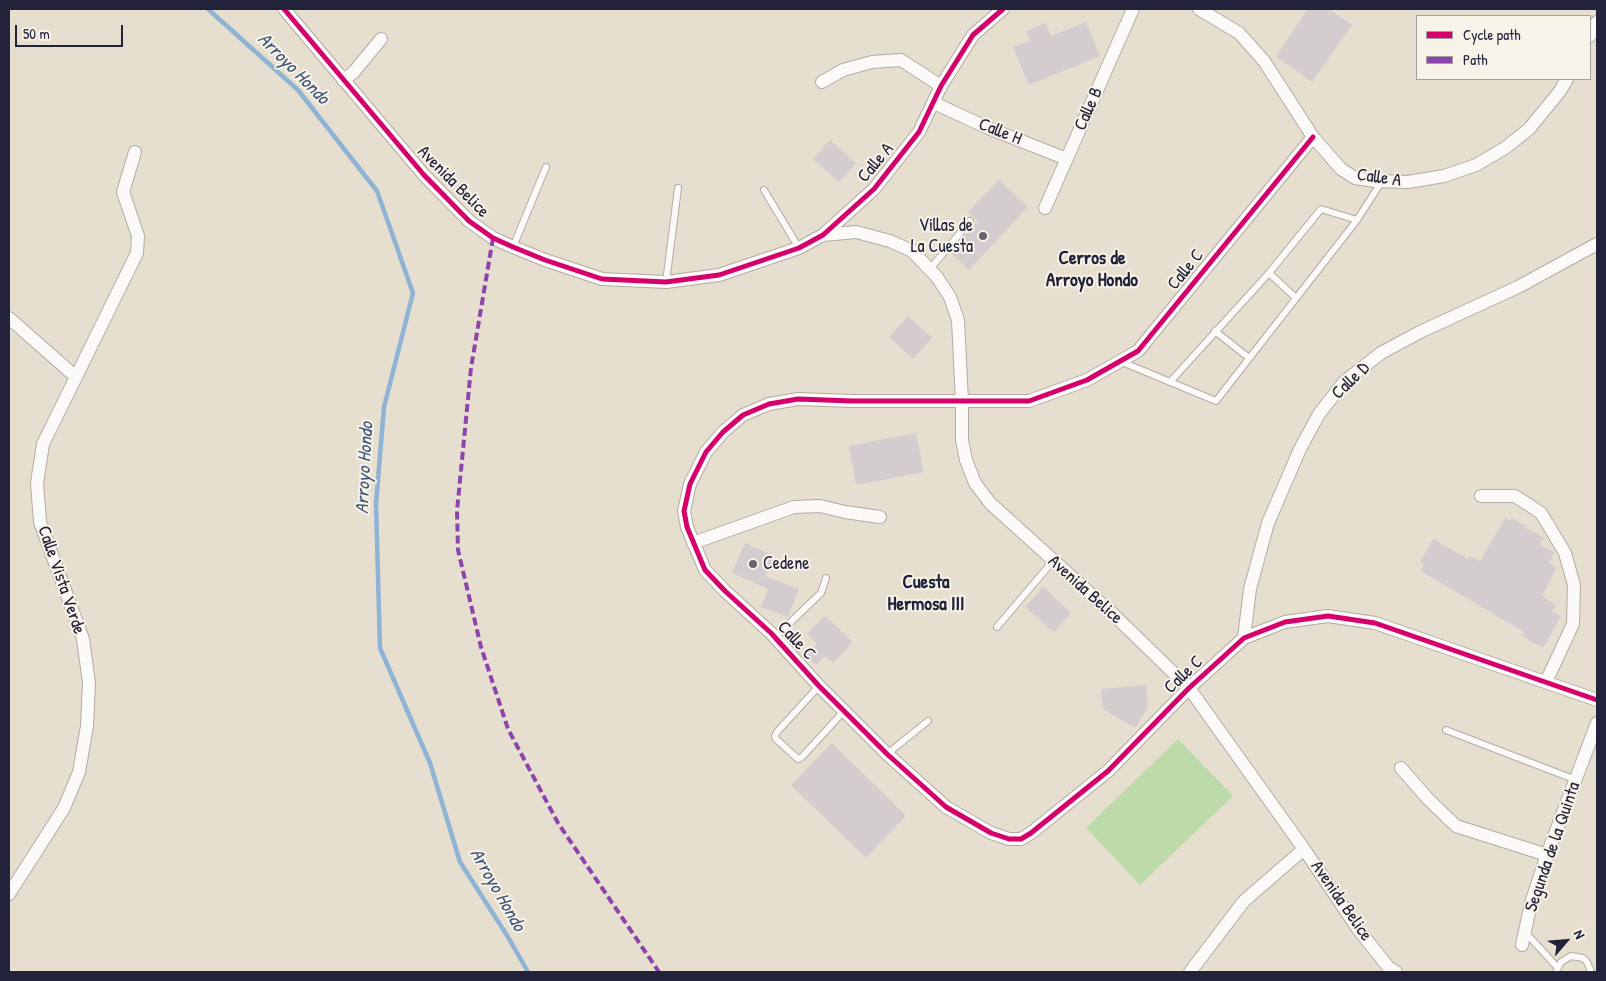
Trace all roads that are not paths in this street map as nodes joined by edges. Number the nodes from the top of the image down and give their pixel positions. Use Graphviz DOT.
graph roads {
  1 [pos="284,9"];
  2 [pos="1003,9"];
  3 [pos="1133,9"];
  4 [pos="1199,9"];
  5 [pos="1597,22"];
  6 [pos="1591,34"];
  7 [pos="381,39"];
  8 [pos="342,80"];
  9 [pos="1566,80"];
  10 [pos="822,82"];
  11 [pos="941,86"];
  12 [pos="934,103"];
  13 [pos="1313,137"];
  14 [pos="135,152"];
  15 [pos="1067,159"];
  16 [pos="546,167"];
  17 [pos="1382,181"];
  18 [pos="678,188"];
  19 [pos="764,190"];
  20 [pos="1045,208"];
  21 [pos="1357,220"];
  22 [pos="970,221"];
  23 [pos="823,235"];
  24 [pos="1597,244"];
  25 [pos="513,247"];
  26 [pos="800,248"];
  27 [pos="930,269"];
  28 [pos="1269,273"];
  29 [pos="719,275"];
  30 [pos="666,282"];
  31 [pos="1296,298"];
  32 [pos="9,318"];
  33 [pos="1215,331"];
  34 [pos="1249,358"];
  35 [pos="1121,361"];
  36 [pos="76,377"];
  37 [pos="1170,382"];
  38 [pos="962,402"];
  39 [pos="1481,496"];
  40 [pos="880,517"];
  41 [pos="693,543"];
  42 [pos="1053,561"];
  43 [pos="826,578"];
  44 [pos="997,627"];
  45 [pos="775,637"];
  46 [pos="1244,638"];
  47 [pos="1546,682"];
  48 [pos="819,686"];
  49 [pos="1189,688"];
  50 [pos="1597,700"];
  51 [pos="844,711"];
  52 [pos="928,721"];
  53 [pos="1597,723"];
  54 [pos="1446,730"];
  55 [pos="887,754"];
  56 [pos="1401,768"];
  57 [pos="1576,780"];
  58 [pos="1304,849"];
  59 [pos="1547,855"];
  60 [pos="9,894"];
  61 [pos="1525,932"];
  62 [pos="1522,945"];
  63 [pos="1557,970"];
  64 [pos="1190,972"];
  65 [pos="1396,972"];
  66 [pos="1591,972"];
  1 -- 8 [label="street, Avenida Belice"];
  2 -- 11 [label="street, Calle A"];
  3 -- 15 [label="street, Calle B"];
  4 -- 13 [label="street, Calle A"];
  5 -- 6 [label="street"];
  7 -- 8 [label="street"];
  8 -- 25 [label="street, Avenida Belice"];
  9 -- 17 [label="street, Calle A"];
  10 -- 11 [label="street"];
  11 -- 12 [label="street, Calle A"];
  12 -- 15 [label="street, Calle H"];
  12 -- 23 [label="street, Calle A"];
  13 -- 17 [label="street, Calle A"];
  13 -- 35 [label="street, Calle C"];
  14 -- 36 [label="street, Calle Vista Verde"];
  15 -- 20 [label="street, Calle B"];
  16 -- 25 [label="lane"];
  17 -- 21 [label="lane"];
  18 -- 30 [label="lane"];
  19 -- 26 [label="lane"];
  21 -- 28 [label="lane"];
  21 -- 31 [label="lane"];
  22 -- 27 [label="lane"];
  23 -- 26 [label="street, Calle A"];
  23 -- 27 [label="street, Avenida Belice"];
  24 -- 46 [label="street, Calle D"];
  25 -- 30 [label="street, Avenida Belice"];
  26 -- 29 [label="street, Calle A"];
  27 -- 38 [label="street, Avenida Belice"];
  28 -- 31 [label="lane"];
  28 -- 33 [label="lane"];
  29 -- 30 [label="street, Avenida Belice"];
  31 -- 34 [label="lane"];
  32 -- 36 [label="street"];
  33 -- 34 [label="lane"];
  33 -- 37 [label="lane"];
  34 -- 37 [label="lane"];
  35 -- 37 [label="lane"];
  35 -- 38 [label="street, Calle C"];
  36 -- 60 [label="street, Calle Vista Verde"];
  38 -- 41 [label="street, Calle C"];
  38 -- 42 [label="street, Avenida Belice"];
  39 -- 47 [label="street"];
  40 -- 41 [label="street"];
  41 -- 45 [label="street, Calle C"];
  42 -- 44 [label="lane"];
  42 -- 49 [label="street, Avenida Belice"];
  43 -- 45 [label="lane"];
  45 -- 48 [label="street, Calle C"];
  46 -- 47 [label="street, Calle C"];
  46 -- 49 [label="street, Calle C"];
  47 -- 50 [label="street, Calle C"];
  48 -- 51 [label="street, Calle C"];
  48 -- 51 [label="lane"];
  49 -- 55 [label="street, Calle C"];
  49 -- 58 [label="street, Avenida Belice"];
  51 -- 55 [label="street, Calle C"];
  52 -- 55 [label="lane"];
  53 -- 57 [label="street, Segunda de la Quinta"];
  54 -- 57 [label="lane"];
  56 -- 59 [label="street"];
  57 -- 59 [label="street, Segunda de la Quinta"];
  58 -- 64 [label="street"];
  58 -- 65 [label="street, Avenida Belice"];
  59 -- 61 [label="street, Segunda de la Quinta"];
  61 -- 62 [label="street, Segunda de la Quinta"];
  61 -- 63 [label="lane"];
  63 -- 66 [label="lane"];
}
